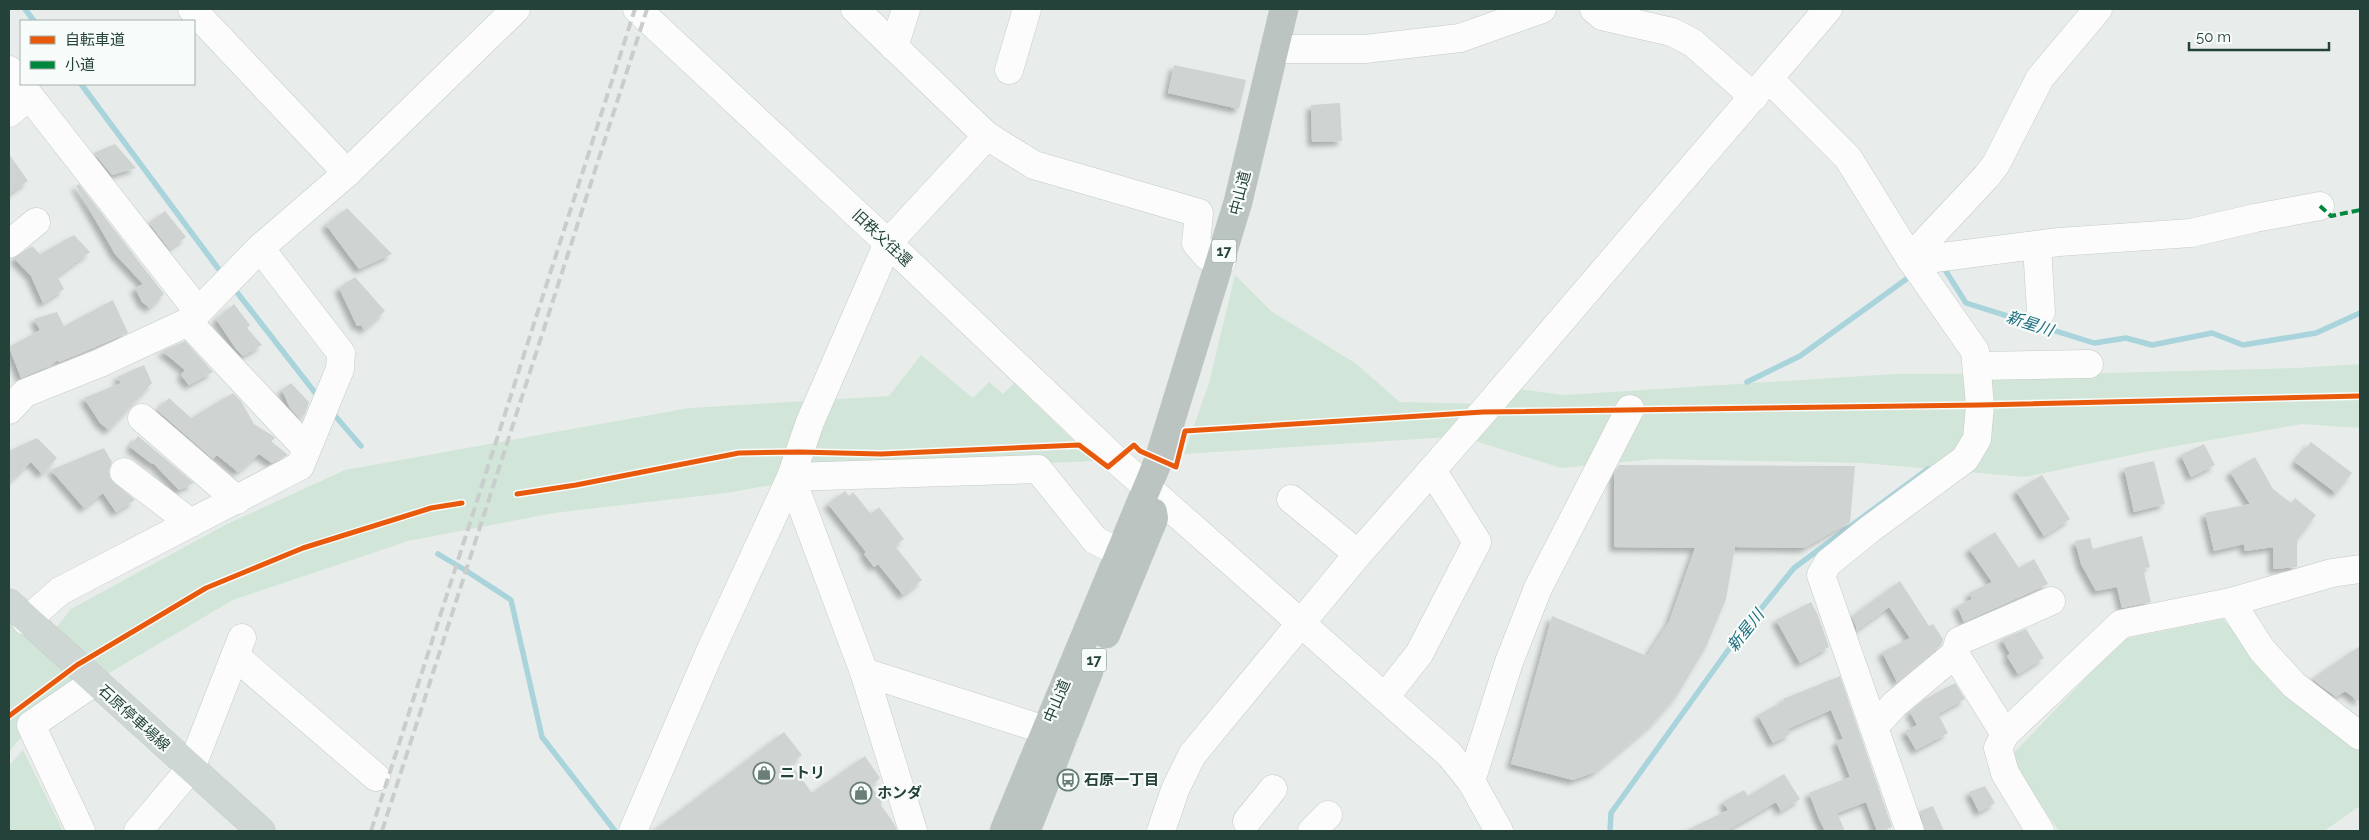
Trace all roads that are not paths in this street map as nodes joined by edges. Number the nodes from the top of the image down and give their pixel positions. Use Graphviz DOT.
graph roads {
  1 [pos="192,9"];
  2 [pos="516,9"];
  3 [pos="637,9"];
  4 [pos="855,9"];
  5 [pos="906,9"];
  6 [pos="1027,9"];
  7 [pos="1284,9"];
  8 [pos="1542,9"];
  9 [pos="1594,9"];
  10 [pos="1828,9"];
  11 [pos="2098,9"];
  12 [pos="664,20"];
  13 [pos="894,47"];
  14 [pos="1275,47"];
  15 [pos="1009,70"];
  16 [pos="1761,88"];
  17 [pos="17,90"];
  18 [pos="987,136"];
  19 [pos="347,173"];
  20 [pos="2320,206"];
  21 [pos="36,222"];
  22 [pos="888,243"];
  23 [pos="9,244"];
  24 [pos="2037,246"];
  25 [pos="260,248"];
  26 [pos="1222,261"];
  27 [pos="1916,265"];
  28 [pos="2041,312"];
  29 [pos="193,316"];
  30 [pos="2089,364"];
  31 [pos="1977,366"];
  32 [pos="9,410"];
  33 [pos="1630,410"];
  34 [pos="142,418"];
  35 [pos="306,448"];
  36 [pos="1432,470"];
  37 [pos="124,472"];
  38 [pos="791,477"];
  39 [pos="1148,489"];
  40 [pos="1290,499"];
  41 [pos="237,500"];
  42 [pos="191,523"];
  43 [pos="1120,553"];
  44 [pos="1358,554"];
  45 [pos="2360,569"];
  46 [pos="2052,601"];
  47 [pos="2231,602"];
  48 [pos="16,616"];
  49 [pos="1301,623"];
  50 [pos="1955,654"];
  51 [pos="864,672"];
  52 [pos="94,682"];
  53 [pos="1385,696"];
  54 [pos="1874,727"];
  55 [pos="1054,732"];
  56 [pos="2005,734"];
  57 [pos="2360,736"];
  58 [pos="191,768"];
  59 [pos="376,777"];
  60 [pos="1471,781"];
  61 [pos="1272,789"];
  62 [pos="1247,821"];
  63 [pos="2031,829"];
  64 [pos="81,831"];
  65 [pos="138,831"];
  66 [pos="261,831"];
  67 [pos="633,831"];
  68 [pos="913,831"];
  69 [pos="1004,831"];
  70 [pos="1026,831"];
  71 [pos="1161,831"];
  72 [pos="1499,831"];
  73 [pos="1910,831"];
  1 -- 19 [label="street"];
  2 -- 19 [label="street"];
  3 -- 12 [label="street, 旧秩父往還"];
  4 -- 13 [label="street"];
  5 -- 13 [label="street"];
  6 -- 15 [label="street"];
  7 -- 14 [label="highway, 中山道 / 17"];
  8 -- 14 [label="street"];
  9 -- 16 [label="street"];
  10 -- 16 [label="street"];
  11 -- 27 [label="street"];
  12 -- 22 [label="street, 旧秩父往還"];
  13 -- 18 [label="street"];
  14 -- 26 [label="highway, 中山道 / 17"];
  16 -- 27 [label="street"];
  16 -- 36 [label="street"];
  17 -- 29 [label="street"];
  18 -- 22 [label="street"];
  18 -- 26 [label="street"];
  19 -- 25 [label="street"];
  20 -- 24 [label="street"];
  21 -- 23 [label="street"];
  22 -- 38 [label="street"];
  22 -- 39 [label="street, 旧秩父往還"];
  24 -- 27 [label="street"];
  24 -- 28 [label="street"];
  25 -- 29 [label="street"];
  25 -- 35 [label="street"];
  26 -- 39 [label="highway, 中山道 / 17"];
  27 -- 31 [label="street"];
  29 -- 32 [label="street"];
  29 -- 35 [label="street"];
  30 -- 31 [label="street"];
  31 -- 54 [label="street"];
  33 -- 60 [label="street"];
  34 -- 41 [label="street"];
  35 -- 41 [label="street"];
  36 -- 44 [label="street"];
  36 -- 53 [label="street"];
  37 -- 42 [label="street"];
  38 -- 43 [label="street"];
  38 -- 51 [label="street"];
  38 -- 67 [label="street"];
  39 -- 43 [label="highway, 中山道 / 17"];
  39 -- 49 [label="street, 旧秩父往還"];
  39 -- 55 [label="highway, 中山道 / 17"];
  40 -- 44 [label="street"];
  41 -- 42 [label="street"];
  42 -- 48 [label="street"];
  43 -- 55 [label="highway, 中山道 / 17"];
  44 -- 49 [label="street"];
  45 -- 47 [label="street"];
  46 -- 50 [label="street"];
  47 -- 56 [label="street"];
  47 -- 57 [label="street"];
  48 -- 52 [label="main road, 石原停車場線"];
  49 -- 53 [label="street, 旧秩父往還"];
  49 -- 71 [label="street"];
  50 -- 54 [label="street"];
  50 -- 56 [label="street"];
  51 -- 55 [label="street"];
  51 -- 68 [label="street"];
  52 -- 58 [label="main road, 石原停車場線"];
  52 -- 64 [label="street"];
  53 -- 60 [label="street, 旧秩父往還"];
  54 -- 73 [label="street"];
  55 -- 69 [label="highway, 中山道 / 17"];
  55 -- 70 [label="highway, 中山道 / 17"];
  56 -- 63 [label="street"];
  58 -- 59 [label="street"];
  58 -- 65 [label="street"];
  58 -- 66 [label="main road, 石原停車場線"];
  60 -- 72 [label="street, 旧秩父往還"];
  61 -- 62 [label="street"];
}
